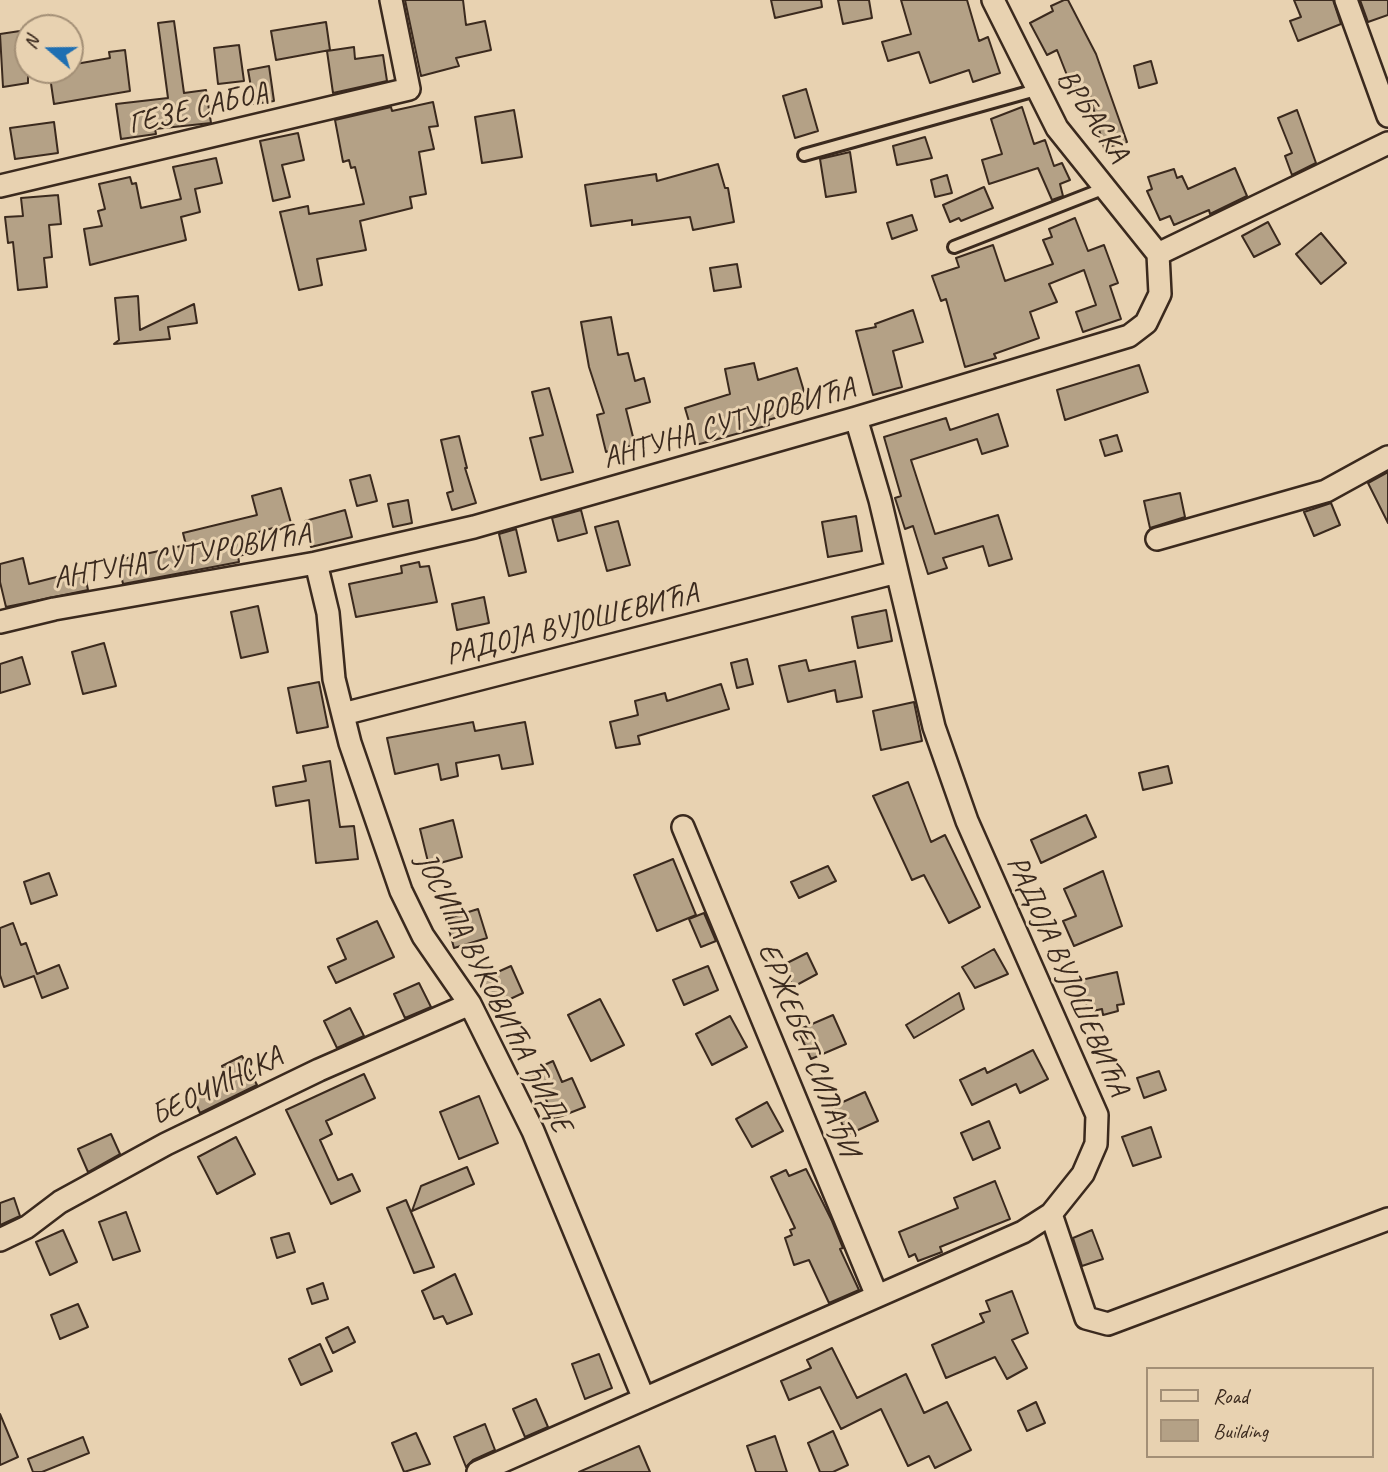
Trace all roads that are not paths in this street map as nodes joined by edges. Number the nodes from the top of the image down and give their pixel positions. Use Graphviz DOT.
graph roads {
  1 [pos="391,0"];
  2 [pos="993,0"];
  3 [pos="1346,0"];
  4 [pos="1036,90"];
  5 [pos="1388,116"];
  6 [pos="1388,142"];
  7 [pos="804,155"];
  8 [pos="0,186"];
  9 [pos="1105,188"];
  10 [pos="954,247"];
  11 [pos="1158,254"];
  12 [pos="856,418"];
  13 [pos="1388,457"];
  14 [pos="1157,539"];
  15 [pos="316,563"];
  16 [pos="897,572"];
  17 [pos="0,622"];
  18 [pos="343,714"];
  19 [pos="684,827"];
  20 [pos="470,1004"];
  21 [pos="1051,1214"];
  22 [pos="1385,1228"];
  23 [pos="0,1240"];
  24 [pos="877,1296"];
  25 [pos="644,1399"];
  26 [pos="478,1472"];
  1 -- 8 [label="street, ГЕЗЕ САБОА"];
  2 -- 4 [label="street, ВРБАСКА"];
  3 -- 5 [label="street"];
  4 -- 7 [label="lane"];
  4 -- 9 [label="street, ВРБАСКА"];
  6 -- 11 [label="street"];
  9 -- 10 [label="lane"];
  9 -- 11 [label="street, ВРБАСКА"];
  11 -- 12 [label="street, АНТУНА СУТУРОВИЋА"];
  12 -- 15 [label="street, АНТУНА СУТУРОВИЋА"];
  12 -- 16 [label="street, РАДОЈА ВУЈОШЕВИЋА"];
  13 -- 14 [label="street"];
  15 -- 17 [label="street, АНТУНА СУТУРОВИЋА"];
  15 -- 18 [label="street, ЈОСИПА ВУКОВИЋА ЂИДЕ"];
  16 -- 18 [label="street, РАДОЈА ВУЈОШЕВИЋА"];
  16 -- 21 [label="street, РАДОЈА ВУЈОШЕВИЋА"];
  18 -- 20 [label="street, ЈОСИПА ВУКОВИЋА ЂИДЕ"];
  19 -- 24 [label="street, ЕРЖЕБЕТ СИЛАЂИ"];
  20 -- 23 [label="street, БЕОЧИНСКА"];
  20 -- 25 [label="street, ЈОСИПА ВУКОВИЋА ЂИДЕ"];
  21 -- 22 [label="street"];
  21 -- 24 [label="street"];
  24 -- 25 [label="street"];
  25 -- 26 [label="street"];
}
